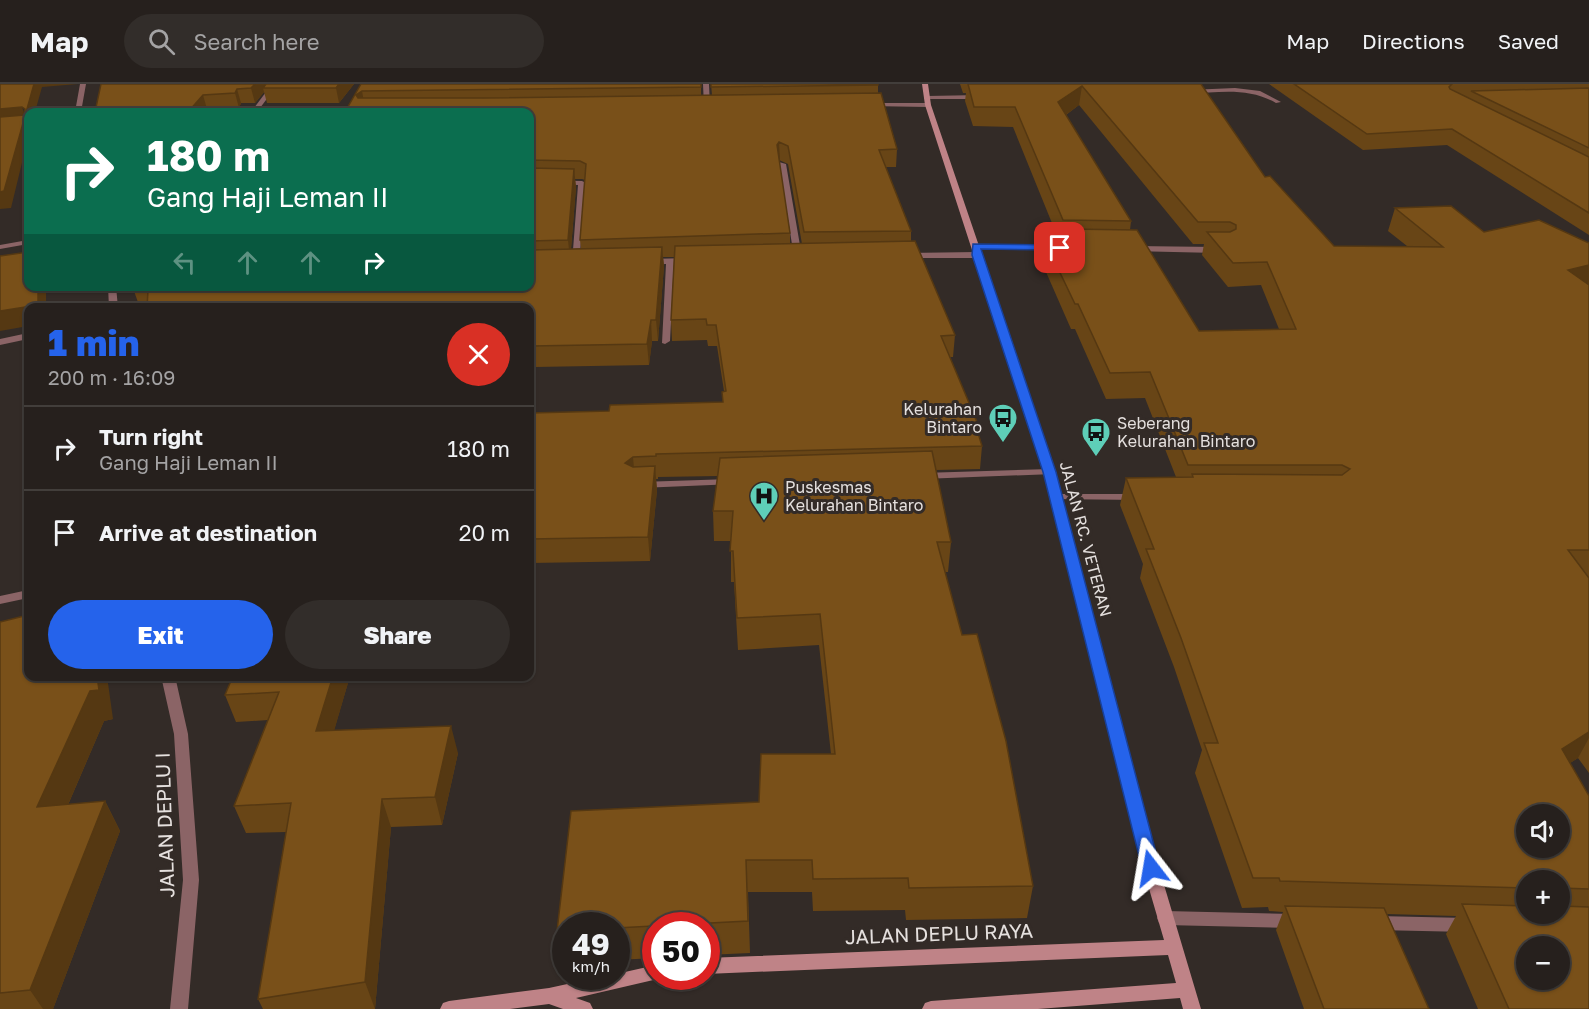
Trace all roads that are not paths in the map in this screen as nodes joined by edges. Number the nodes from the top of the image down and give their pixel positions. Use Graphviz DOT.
graph roads {
  1 [pos="83,84"];
  2 [pos="275,84"];
  3 [pos="706,84"];
  4 [pos="925,84"];
  5 [pos="1182,92"];
  6 [pos="993,96"];
  7 [pos="928,102"];
  8 [pos="1278,102"];
  9 [pos="707,106"];
  10 [pos="719,106"];
  11 [pos="858,106"];
  12 [pos="695,107"];
  13 [pos="79,108"];
  14 [pos="257,108"];
  15 [pos="782,164"];
  16 [pos="534,182"];
  17 [pos="24,243"];
  18 [pos="0,247"];
  19 [pos="1060,248"];
  20 [pos="1119,248"];
  21 [pos="1225,250"];
  22 [pos="976,251"];
  23 [pos="893,256"];
  24 [pos="786,257"];
  25 [pos="798,257"];
  26 [pos="810,257"];
  27 [pos="705,260"];
  28 [pos="670,262"];
  29 [pos="634,263"];
  30 [pos="588,264"];
  31 [pos="564,265"];
  32 [pos="576,265"];
  33 [pos="24,337"];
  34 [pos="665,341"];
  35 [pos="0,342"];
  36 [pos="1050,472"];
  37 [pos="905,477"];
  38 [pos="741,482"];
  39 [pos="635,485"];
  40 [pos="1056,497"];
  41 [pos="1148,497"];
  42 [pos="24,595"];
  43 [pos="0,600"];
  44 [pos="169,681"];
  45 [pos="1166,918"];
  46 [pos="1313,922"];
  47 [pos="1361,923"];
  48 [pos="1481,926"];
  49 [pos="1173,947"];
  50 [pos="720,965"];
  51 [pos="642,976"];
  52 [pos="1186,990"];
  53 [pos="549,996"];
  54 [pos="178,1009"];
  55 [pos="449,1009"];
  56 [pos="584,1009"];
  57 [pos="931,1009"];
  58 [pos="1192,1009"];
  1 -- 13 [label="street"];
  2 -- 14 [label="street"];
  3 -- 9 [label="street"];
  4 -- 7 [label="main road, JALAN RC. VETERAN"];
  5 -- 8 [label="street"];
  6 -- 7 [label="street"];
  7 -- 11 [label="street"];
  7 -- 22 [label="main road, JALAN RC. VETERAN"];
  9 -- 10 [label="street"];
  9 -- 12 [label="street"];
  15 -- 25 [label="street"];
  16 -- 32 [label="street"];
  17 -- 18 [label="street"];
  19 -- 22 [label="street"];
  20 -- 21 [label="street"];
  22 -- 23 [label="street"];
  22 -- 36 [label="main road, JALAN RC. VETERAN"];
  24 -- 25 [label="street"];
  25 -- 26 [label="street"];
  27 -- 28 [label="street"];
  28 -- 29 [label="street"];
  28 -- 34 [label="street"];
  30 -- 32 [label="street"];
  31 -- 32 [label="street"];
  33 -- 35 [label="street"];
  36 -- 37 [label="street"];
  36 -- 40 [label="main road, JALAN RC. VETERAN"];
  38 -- 39 [label="street"];
  40 -- 41 [label="street"];
  40 -- 45 [label="main road, JALAN RC. VETERAN"];
  42 -- 43 [label="street"];
  44 -- 54 [label="street, JALAN DEPLU I"];
  45 -- 46 [label="street"];
  45 -- 49 [label="main road, JALAN RC. VETERAN"];
  47 -- 48 [label="street"];
  49 -- 50 [label="main road, JALAN DEPLU RAYA"];
  49 -- 52 [label="main road, JALAN RC. VETERAN"];
  51 -- 53 [label="main road"];
  52 -- 57 [label="main road"];
  52 -- 58 [label="main road, JALAN RC. VETERAN"];
  53 -- 55 [label="main road"];
  53 -- 56 [label="main road"];
}
